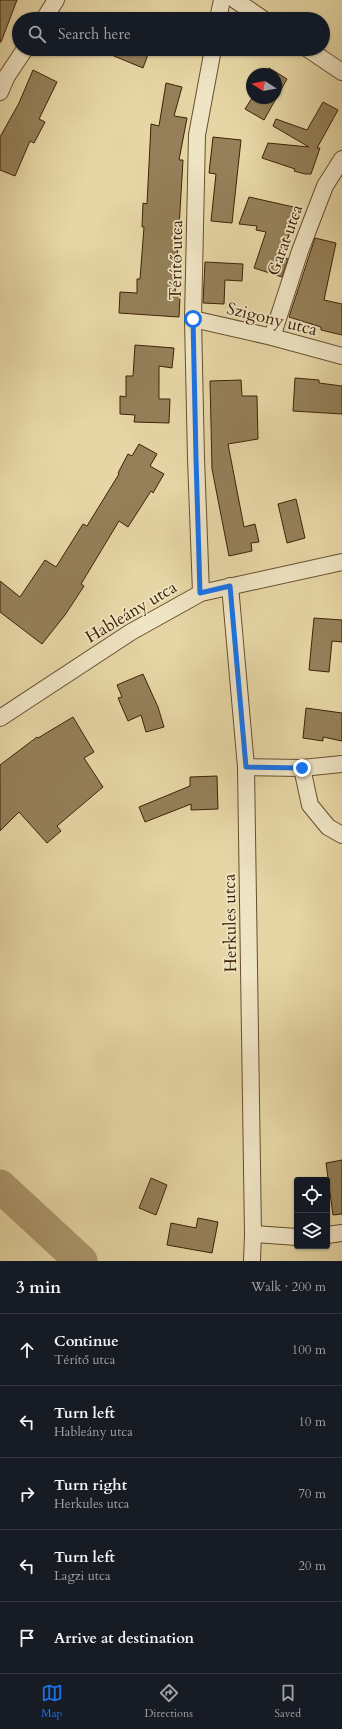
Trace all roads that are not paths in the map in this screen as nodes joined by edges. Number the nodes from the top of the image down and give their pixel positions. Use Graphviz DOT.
graph roads {
  1 [pos="56,0"];
  2 [pos="222,0"];
  3 [pos="235,0"];
  4 [pos="48,12"];
  5 [pos="219,12"];
  6 [pos="253,12"];
  7 [pos="21,56"];
  8 [pos="212,56"];
  9 [pos="318,56"];
  10 [pos="342,72"];
  11 [pos="0,92"];
  12 [pos="342,159"];
  13 [pos="193,319"];
  14 [pos="272,337"];
  15 [pos="342,356"];
  16 [pos="342,562"];
  17 [pos="230,586"];
  18 [pos="200,593"];
  19 [pos="0,718"];
  20 [pos="342,764"];
  21 [pos="246,767"];
  22 [pos="302,768"];
  23 [pos="342,835"];
  24 [pos="342,1233"];
  25 [pos="253,1234"];
  26 [pos="330,1234"];
  27 [pos="294,1236"];
  28 [pos="252,1261"];
  1 -- 4 [label="street"];
  2 -- 5 [label="street"];
  3 -- 6 [label="street"];
  7 -- 11 [label="street"];
  8 -- 13 [label="street, Térítő utca"];
  9 -- 10 [label="street"];
  12 -- 14 [label="street, Garat utca"];
  13 -- 14 [label="street, Szigony utca"];
  13 -- 18 [label="street, Térítő utca"];
  14 -- 15 [label="street, Szigony utca"];
  16 -- 17 [label="street, Hableány utca"];
  17 -- 18 [label="street, Hableány utca"];
  17 -- 21 [label="street, Herkules utca"];
  18 -- 19 [label="street, Hableány utca"];
  20 -- 22 [label="street"];
  21 -- 22 [label="street"];
  21 -- 25 [label="street, Herkules utca"];
  22 -- 23 [label="street"];
  24 -- 26 [label="street"];
  25 -- 27 [label="street"];
  25 -- 28 [label="street, Herkules utca"];
}
